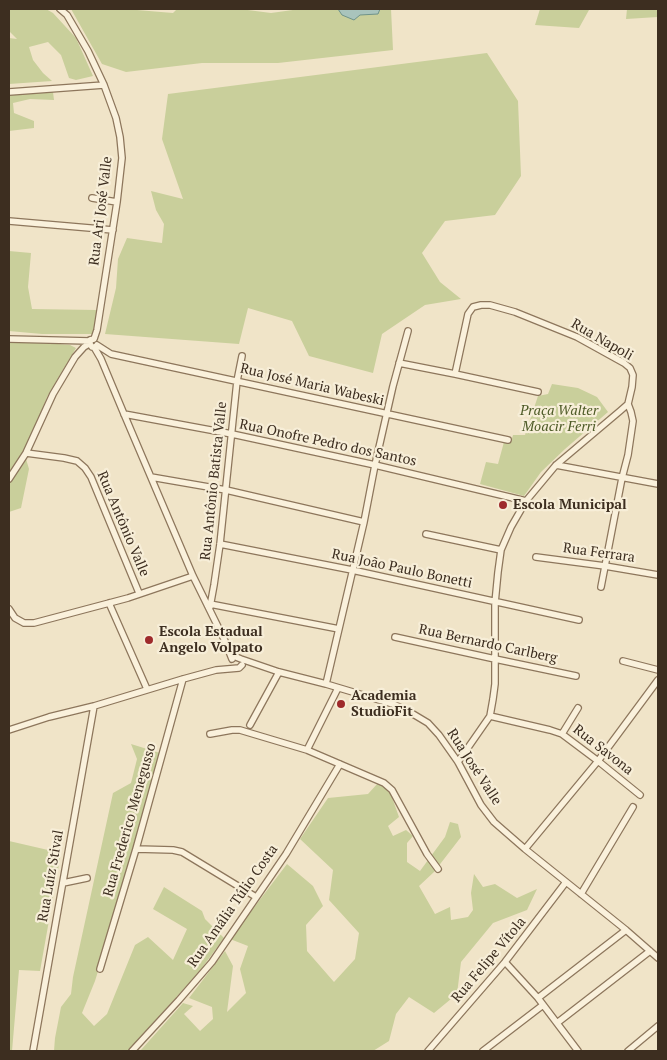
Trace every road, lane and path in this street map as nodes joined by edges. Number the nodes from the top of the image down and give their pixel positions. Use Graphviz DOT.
graph roads {
  1 [pos="60,9"];
  2 [pos="104,85"];
  3 [pos="9,92"];
  4 [pos="92,198"];
  5 [pos="117,202"];
  6 [pos="9,221"];
  7 [pos="113,230"];
  8 [pos="408,331"];
  9 [pos="9,339"];
  10 [pos="92,344"];
  11 [pos="111,354"];
  12 [pos="242,356"];
  13 [pos="101,359"];
  14 [pos="399,362"];
  15 [pos="455,374"];
  16 [pos="237,381"];
  17 [pos="538,392"];
  18 [pos="628,404"];
  19 [pos="124,414"];
  20 [pos="387,415"];
  21 [pos="232,434"];
  22 [pos="508,440"];
  23 [pos="26,453"];
  24 [pos="375,465"];
  25 [pos="556,465"];
  26 [pos="152,477"];
  27 [pos="622,478"];
  28 [pos="9,479"];
  29 [pos="658,484"];
  30 [pos="226,490"];
  31 [pos="526,501"];
  32 [pos="364,522"];
  33 [pos="426,534"];
  34 [pos="220,544"];
  35 [pos="501,550"];
  36 [pos="536,557"];
  37 [pos="605,566"];
  38 [pos="352,570"];
  39 [pos="658,575"];
  40 [pos="193,576"];
  41 [pos="601,587"];
  42 [pos="139,593"];
  43 [pos="109,603"];
  44 [pos="495,603"];
  45 [pos="210,606"];
  46 [pos="9,609"];
  47 [pos="580,620"];
  48 [pos="339,629"];
  49 [pos="395,637"];
  50 [pos="496,659"];
  51 [pos="236,662"];
  52 [pos="623,662"];
  53 [pos="658,670"];
  54 [pos="279,672"];
  55 [pos="576,676"];
  56 [pos="183,679"];
  57 [pos="658,680"];
  58 [pos="326,684"];
  59 [pos="338,688"];
  60 [pos="147,689"];
  61 [pos="94,706"];
  62 [pos="578,708"];
  63 [pos="490,716"];
  64 [pos="250,725"];
  65 [pos="9,730"];
  66 [pos="210,734"];
  67 [pos="562,734"];
  68 [pos="307,750"];
  69 [pos="598,761"];
  70 [pos="458,762"];
  71 [pos="340,764"];
  72 [pos="640,795"];
  73 [pos="633,807"];
  74 [pos="136,849"];
  75 [pos="525,849"];
  76 [pos="438,869"];
  77 [pos="87,878"];
  78 [pos="566,882"];
  79 [pos="63,883"];
  80 [pos="581,894"];
  81 [pos="256,897"];
  82 [pos="626,930"];
  83 [pos="650,951"];
  84 [pos="658,958"];
  85 [pos="505,962"];
  86 [pos="100,969"];
  87 [pos="538,998"];
  88 [pos="543,1005"];
  89 [pos="557,1023"];
  90 [pos="658,1026"];
  91 [pos="575,1050"];
  92 [pos="33,1051"];
  93 [pos="132,1051"];
  94 [pos="428,1051"];
  95 [pos="483,1051"];
  96 [pos="628,1051"];
  1 -- 2 [label="street, Rua Ari José Valle"];
  2 -- 3 [label="street"];
  2 -- 5 [label="street, Rua Ari José Valle"];
  4 -- 5 [label="street"];
  5 -- 7 [label="street, Rua Ari José Valle"];
  6 -- 7 [label="street"];
  7 -- 10 [label="street, Rua Ari José Valle"];
  8 -- 14 [label="street"];
  9 -- 10 [label="street"];
  10 -- 11 [label="street, Rua José Maria Wabeski"];
  10 -- 13 [label="street"];
  10 -- 23 [label="street"];
  11 -- 13 [label="street"];
  11 -- 16 [label="street, Rua José Maria Wabeski"];
  12 -- 16 [label="street, Rua Antônio Batista Valle"];
  13 -- 19 [label="street"];
  14 -- 15 [label="street"];
  14 -- 20 [label="street"];
  15 -- 17 [label="street"];
  15 -- 18 [label="street, Rua Napoli"];
  16 -- 20 [label="street, Rua José Maria Wabeski"];
  16 -- 21 [label="street, Rua Antônio Batista Valle"];
  18 -- 25 [label="street"];
  18 -- 27 [label="street, Rua Napoli"];
  19 -- 21 [label="street, Rua Onofre Pedro dos Santos"];
  19 -- 26 [label="street"];
  20 -- 22 [label="street, Rua José Maria Wabeski"];
  20 -- 24 [label="street"];
  21 -- 24 [label="street, Rua Onofre Pedro dos Santos"];
  21 -- 30 [label="street, Rua Antônio Batista Valle"];
  23 -- 28 [label="street"];
  23 -- 42 [label="street, Rua Antônio Valle"];
  24 -- 31 [label="street, Rua Onofre Pedro dos Santos"];
  24 -- 32 [label="street"];
  25 -- 27 [label="street"];
  25 -- 31 [label="street"];
  26 -- 30 [label="street"];
  26 -- 40 [label="street"];
  27 -- 29 [label="street"];
  27 -- 37 [label="street, Rua Napoli"];
  30 -- 32 [label="street"];
  30 -- 34 [label="street, Rua Antônio Batista Valle"];
  31 -- 35 [label="street"];
  32 -- 38 [label="street"];
  33 -- 35 [label="street"];
  34 -- 38 [label="street, Rua João Paulo Bonetti"];
  34 -- 45 [label="street, Rua Antônio Batista Valle"];
  35 -- 44 [label="street"];
  36 -- 37 [label="street, Rua Ferrara"];
  37 -- 39 [label="street, Rua Ferrara"];
  37 -- 41 [label="street, Rua Napoli"];
  38 -- 44 [label="street, Rua João Paulo Bonetti"];
  38 -- 48 [label="street"];
  40 -- 42 [label="street"];
  40 -- 45 [label="street"];
  42 -- 43 [label="street"];
  43 -- 46 [label="street"];
  43 -- 60 [label="street"];
  44 -- 47 [label="street, Rua João Paulo Bonetti"];
  44 -- 50 [label="street"];
  45 -- 48 [label="street"];
  45 -- 51 [label="street"];
  48 -- 58 [label="street"];
  49 -- 50 [label="street, Rua Bernardo Carlberg"];
  50 -- 55 [label="street, Rua Bernardo Carlberg"];
  50 -- 63 [label="street"];
  51 -- 54 [label="street, Rua José Valle"];
  51 -- 56 [label="street, Rua José Valle"];
  52 -- 53 [label="street"];
  54 -- 58 [label="street, Rua José Valle"];
  54 -- 64 [label="street"];
  56 -- 60 [label="street, Rua José Valle"];
  56 -- 74 [label="street, Rua Frederico Menegusso"];
  57 -- 69 [label="street"];
  58 -- 59 [label="street, Rua José Valle"];
  59 -- 68 [label="street"];
  59 -- 70 [label="street, Rua José Valle"];
  60 -- 61 [label="street, Rua José Valle"];
  61 -- 65 [label="street, Rua José Valle"];
  61 -- 79 [label="street, Rua Luíz Stival"];
  62 -- 67 [label="street"];
  63 -- 67 [label="street, Rua Savona"];
  63 -- 70 [label="street"];
  66 -- 68 [label="street"];
  67 -- 69 [label="street, Rua Savona"];
  68 -- 71 [label="street"];
  69 -- 72 [label="street, Rua Savona"];
  69 -- 75 [label="street"];
  70 -- 75 [label="street, Rua José Valle"];
  71 -- 76 [label="street"];
  71 -- 81 [label="street, Rua Amália Túlio Costa"];
  73 -- 80 [label="street"];
  74 -- 81 [label="street"];
  74 -- 86 [label="street, Rua Frederico Menegusso"];
  75 -- 78 [label="street, Rua José Valle"];
  77 -- 79 [label="street"];
  78 -- 80 [label="street, Rua José Valle"];
  78 -- 85 [label="street, Rua Felipe Vítola"];
  79 -- 92 [label="street, Rua Luíz Stival"];
  80 -- 82 [label="street, Rua José Valle"];
  81 -- 93 [label="street, Rua Amália Túlio Costa"];
  82 -- 83 [label="street, Rua José Valle"];
  82 -- 87 [label="street"];
  83 -- 84 [label="street, Rua José Valle"];
  83 -- 89 [label="street"];
  85 -- 87 [label="street"];
  85 -- 94 [label="street, Rua Felipe Vítola"];
  87 -- 88 [label="street"];
  88 -- 89 [label="street"];
  88 -- 95 [label="street"];
  89 -- 91 [label="street"];
  90 -- 96 [label="street"];
}
